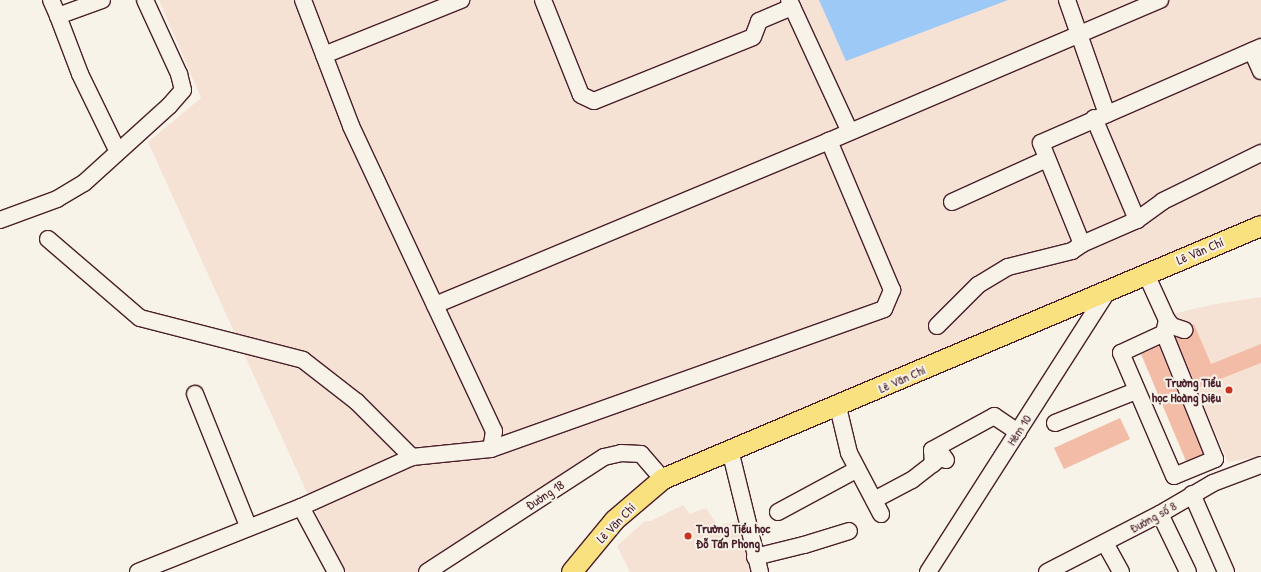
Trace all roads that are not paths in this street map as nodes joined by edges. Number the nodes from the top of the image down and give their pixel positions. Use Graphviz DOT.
graph roads {
  1 [pos="51,0"];
  2 [pos="102,0"];
  3 [pos="145,0"];
  4 [pos="303,0"];
  5 [pos="461,0"];
  6 [pos="543,0"];
  7 [pos="1067,0"];
  8 [pos="1160,0"];
  9 [pos="791,3"];
  10 [pos="58,16"];
  11 [pos="1081,33"];
  12 [pos="1257,49"];
  13 [pos="324,55"];
  14 [pos="1261,71"];
  15 [pos="1101,116"];
  16 [pos="850,130"];
  17 [pos="829,141"];
  18 [pos="117,150"];
  19 [pos="1261,153"];
  20 [pos="1047,159"];
  21 [pos="952,202"];
  22 [pos="0,220"];
  23 [pos="1137,220"];
  24 [pos="1261,226"];
  25 [pos="48,239"];
  26 [pos="1082,244"];
  27 [pos="1146,274"];
  28 [pos="1110,289"];
  29 [pos="435,305"];
  30 [pos="937,326"];
  31 [pos="1166,326"];
  32 [pos="1184,330"];
  33 [pos="1136,391"];
  34 [pos="195,394"];
  35 [pos="838,407"];
  36 [pos="1055,423"];
  37 [pos="1018,432"];
  38 [pos="491,449"];
  39 [pos="730,450"];
  40 [pos="412,457"];
  41 [pos="1261,465"];
  42 [pos="856,470"];
  43 [pos="1174,476"];
  44 [pos="663,480"];
  45 [pos="1189,497"];
  46 [pos="301,507"];
  47 [pos="778,512"];
  48 [pos="1160,514"];
  49 [pos="249,528"];
  50 [pos="848,530"];
  51 [pos="1105,543"];
  52 [pos="755,557"];
  53 [pos="138,572"];
  54 [pos="336,572"];
  55 [pos="427,572"];
  56 [pos="572,572"];
  57 [pos="760,572"];
  58 [pos="928,572"];
  59 [pos="1047,572"];
  60 [pos="1121,572"];
  61 [pos="1188,572"];
  62 [pos="1226,572"];
  1 -- 10 [label="street"];
  2 -- 10 [label="street"];
  3 -- 18 [label="street"];
  4 -- 13 [label="street"];
  5 -- 13 [label="street"];
  6 -- 9 [label="street"];
  7 -- 11 [label="street"];
  8 -- 11 [label="street"];
  9 -- 16 [label="street"];
  10 -- 18 [label="street"];
  11 -- 15 [label="street"];
  11 -- 16 [label="street"];
  12 -- 14 [label="street"];
  12 -- 15 [label="street"];
  13 -- 29 [label="street"];
  15 -- 20 [label="street"];
  15 -- 23 [label="street"];
  16 -- 17 [label="street"];
  17 -- 29 [label="street"];
  17 -- 38 [label="street"];
  18 -- 22 [label="street"];
  19 -- 23 [label="street"];
  20 -- 21 [label="street"];
  20 -- 26 [label="street"];
  23 -- 26 [label="street"];
  24 -- 27 [label="main road, Lê Văn Chí"];
  25 -- 40 [label="street"];
  26 -- 30 [label="street"];
  27 -- 28 [label="main road, Lê Văn Chí"];
  27 -- 31 [label="street"];
  28 -- 35 [label="main road, Lê Văn Chí"];
  28 -- 37 [label="street, Hẻm 10"];
  29 -- 38 [label="street"];
  31 -- 32 [label="street"];
  31 -- 33 [label="street"];
  31 -- 43 [label="street"];
  33 -- 36 [label="street"];
  33 -- 43 [label="street"];
  34 -- 49 [label="street"];
  35 -- 39 [label="main road, Lê Văn Chí"];
  35 -- 42 [label="street"];
  37 -- 42 [label="street"];
  37 -- 58 [label="street, Hẻm 10"];
  38 -- 40 [label="street"];
  39 -- 44 [label="main road, Lê Văn Chí"];
  39 -- 52 [label="street"];
  40 -- 46 [label="street"];
  41 -- 45 [label="street, Đường số 8"];
  42 -- 47 [label="street"];
  43 -- 45 [label="street"];
  44 -- 55 [label="street, Đường 18"];
  44 -- 56 [label="main road, Lê Văn Chí"];
  45 -- 48 [label="street, Đường số 8"];
  45 -- 62 [label="street"];
  46 -- 49 [label="street"];
  46 -- 54 [label="street"];
  48 -- 51 [label="street, Đường số 8"];
  48 -- 61 [label="street"];
  49 -- 53 [label="street"];
  50 -- 52 [label="street"];
  51 -- 59 [label="street, Đường số 8"];
  51 -- 60 [label="street"];
  52 -- 57 [label="street"];
}
